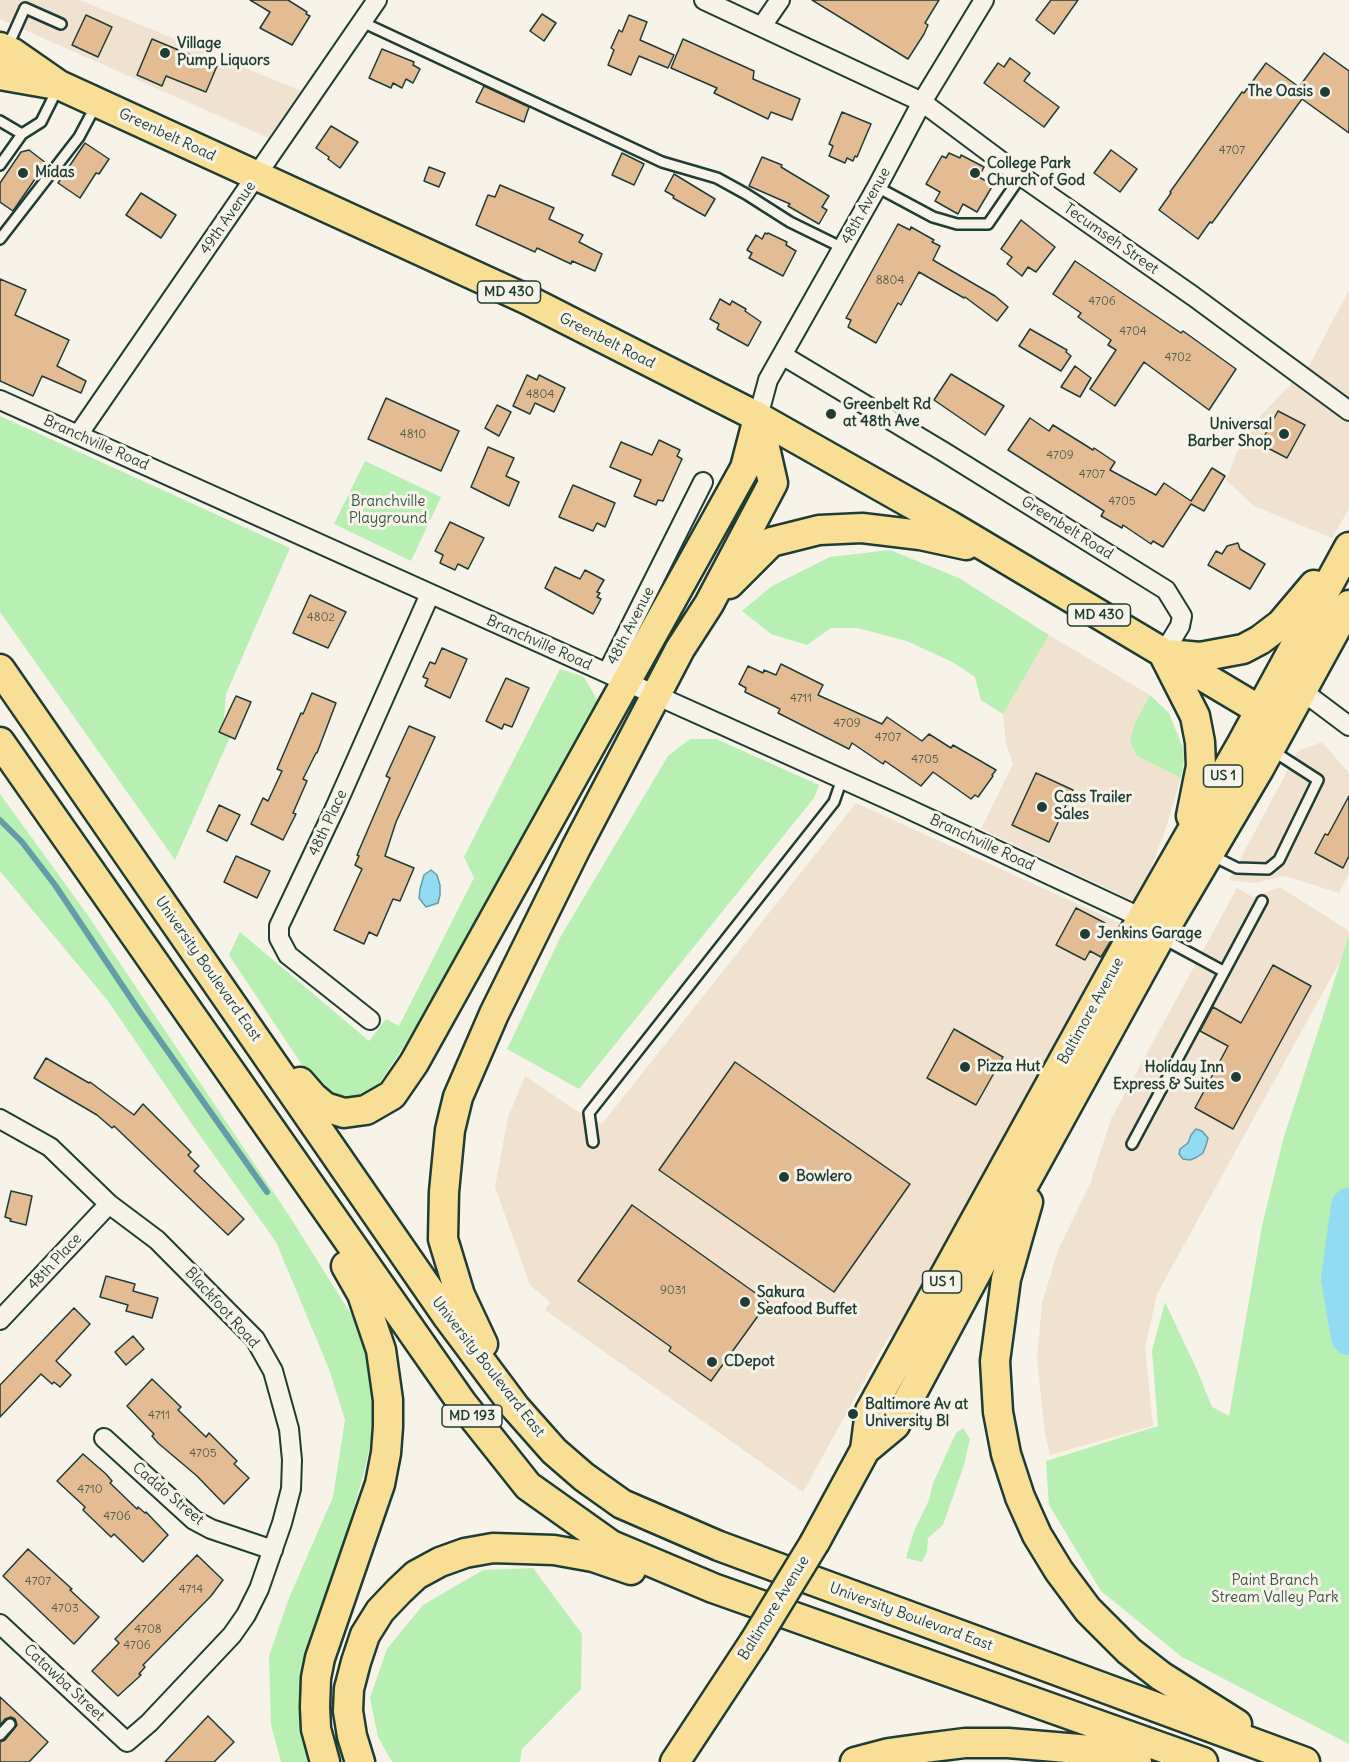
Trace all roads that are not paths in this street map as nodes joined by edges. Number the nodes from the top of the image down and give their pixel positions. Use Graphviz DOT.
graph roads {
  1 [pos="377,0"];
  2 [pos="704,0"];
  3 [pos="780,0"];
  4 [pos="984,0"];
  5 [pos="362,22"];
  6 [pos="61,24"];
  7 [pos="762,26"];
  8 [pos="2,57"];
  9 [pos="59,85"];
  10 [pos="922,102"];
  11 [pos="97,103"];
  12 [pos="0,121"];
  13 [pos="22,134"];
  14 [pos="0,165"];
  15 [pos="1021,176"];
  16 [pos="256,177"];
  17 [pos="877,187"];
  18 [pos="0,239"];
  19 [pos="843,248"];
  20 [pos="782,356"];
  21 [pos="0,400"];
  22 [pos="1349,411"];
  23 [pos="758,417"];
  24 [pos="78,435"];
  25 [pos="703,483"];
  26 [pos="1349,545"];
  27 [pos="991,551"];
  28 [pos="430,594"];
  29 [pos="708,604"];
  30 [pos="1349,605"];
  31 [pos="1163,654"];
  32 [pos="0,669"];
  33 [pos="617,678"];
  34 [pos="1291,683"];
  35 [pos="656,695"];
  36 [pos="1271,717"];
  37 [pos="1349,726"];
  38 [pos="0,742"];
  39 [pos="1270,749"];
  40 [pos="842,778"];
  41 [pos="1197,847"];
  42 [pos="1262,901"];
  43 [pos="1151,927"];
  44 [pos="208,968"];
  45 [pos="1223,971"];
  46 [pos="370,1020"];
  47 [pos="260,1116"];
  48 [pos="0,1119"];
  49 [pos="593,1142"];
  50 [pos="1132,1144"];
  51 [pos="1039,1157"];
  52 [pos="109,1204"];
  53 [pos="0,1320"];
  54 [pos="515,1407"];
  55 [pos="104,1438"];
  56 [pos="865,1450"];
  57 [pos="273,1550"];
  58 [pos="0,1624"];
  59 [pos="971,1678"];
  60 [pos="10,1724"];
  61 [pos="0,1735"];
  62 [pos="127,1742"];
  63 [pos="1300,1760"];
  64 [pos="675,1761"];
  65 [pos="325,1762"];
  66 [pos="360,1762"];
  67 [pos="855,1762"];
  68 [pos="1137,1762"];
  69 [pos="1203,1762"];
  1 -- 5 [label="street, 49th Avenue"];
  2 -- 7 [label="street, Tecumseh Street"];
  3 -- 7 [label="street"];
  4 -- 10 [label="street, 48th Avenue"];
  5 -- 16 [label="street, 49th Avenue"];
  5 -- 19 [label="lane"];
  6 -- 8 [label="lane"];
  7 -- 10 [label="street, Tecumseh Street"];
  8 -- 9 [label="main road, Greenbelt Road / MD 430"];
  9 -- 11 [label="main road, Greenbelt Road / MD 430"];
  9 -- 13 [label="lane"];
  10 -- 15 [label="street, Tecumseh Street"];
  10 -- 17 [label="street, 48th Avenue"];
  11 -- 16 [label="main road, Greenbelt Road / MD 430"];
  11 -- 18 [label="lane"];
  12 -- 13 [label="lane"];
  13 -- 14 [label="lane"];
  15 -- 17 [label="lane"];
  15 -- 22 [label="street, Tecumseh Street"];
  16 -- 23 [label="main road, Greenbelt Road / MD 430"];
  16 -- 24 [label="street, 49th Avenue"];
  17 -- 19 [label="street, 48th Avenue"];
  19 -- 20 [label="street, 48th Avenue"];
  20 -- 23 [label="street, 48th Avenue"];
  20 -- 31 [label="street, Greenbelt Road"];
  21 -- 24 [label="street, Branchville Road"];
  23 -- 27 [label="main road, Greenbelt Road / MD 430"];
  23 -- 29 [label="main road, 48th Avenue"];
  23 -- 33 [label="main road, 48th Avenue"];
  24 -- 28 [label="street, Branchville Road"];
  25 -- 33 [label="street, 48th Avenue"];
  26 -- 31 [label="main road"];
  26 -- 34 [label="main road, Baltimore Avenue / US 1"];
  27 -- 29 [label="main road"];
  27 -- 31 [label="main road, Greenbelt Road / MD 430"];
  28 -- 33 [label="street, Branchville Road"];
  28 -- 46 [label="street, 48th Place"];
  29 -- 35 [label="main road, 48th Avenue"];
  30 -- 34 [label="main road, Baltimore Avenue / US 1"];
  31 -- 36 [label="main road, Greenbelt Road / MD 430"];
  31 -- 41 [label="main road"];
  32 -- 44 [label="main road, University Boulevard East / MD 193"];
  33 -- 35 [label="street, Branchville Road"];
  33 -- 44 [label="main road"];
  34 -- 36 [label="main road, Baltimore Avenue / US 1"];
  34 -- 37 [label="street"];
  35 -- 40 [label="street, Branchville Road"];
  35 -- 54 [label="main road, 48th Avenue"];
  36 -- 39 [label="main road, Baltimore Avenue / US 1"];
  36 -- 41 [label="main road, Baltimore Avenue / US 1"];
  38 -- 47 [label="main road, MD 193"];
  39 -- 41 [label="main road, Baltimore Avenue / US 1"];
  39 -- 41 [label="lane"];
  40 -- 43 [label="street, Branchville Road"];
  40 -- 49 [label="lane"];
  41 -- 43 [label="main road, Baltimore Avenue / US 1"];
  42 -- 45 [label="lane"];
  43 -- 45 [label="lane"];
  43 -- 51 [label="main road, Baltimore Avenue / US 1"];
  43 -- 56 [label="main road, Baltimore Avenue / US 1"];
  44 -- 54 [label="main road, University Boulevard East / MD 193"];
  45 -- 50 [label="lane"];
  47 -- 59 [label="main road, MD 193"];
  47 -- 65 [label="main road"];
  48 -- 52 [label="street, Blackfoot Road"];
  51 -- 56 [label="main road, Baltimore Avenue / US 1"];
  51 -- 63 [label="main road"];
  52 -- 53 [label="street, 48th Place"];
  52 -- 57 [label="street, Blackfoot Road"];
  54 -- 63 [label="main road, University Boulevard East / MD 193"];
  55 -- 57 [label="street, Caddo Street"];
  56 -- 64 [label="main road, Baltimore Avenue / US 1, bridge"];
  57 -- 62 [label="street, Blackfoot Road"];
  58 -- 62 [label="street, Catawba Street"];
  59 -- 66 [label="main road"];
  59 -- 69 [label="main road, MD 193"];
  60 -- 61 [label="lane"];
  67 -- 68 [label="main road"];
}
